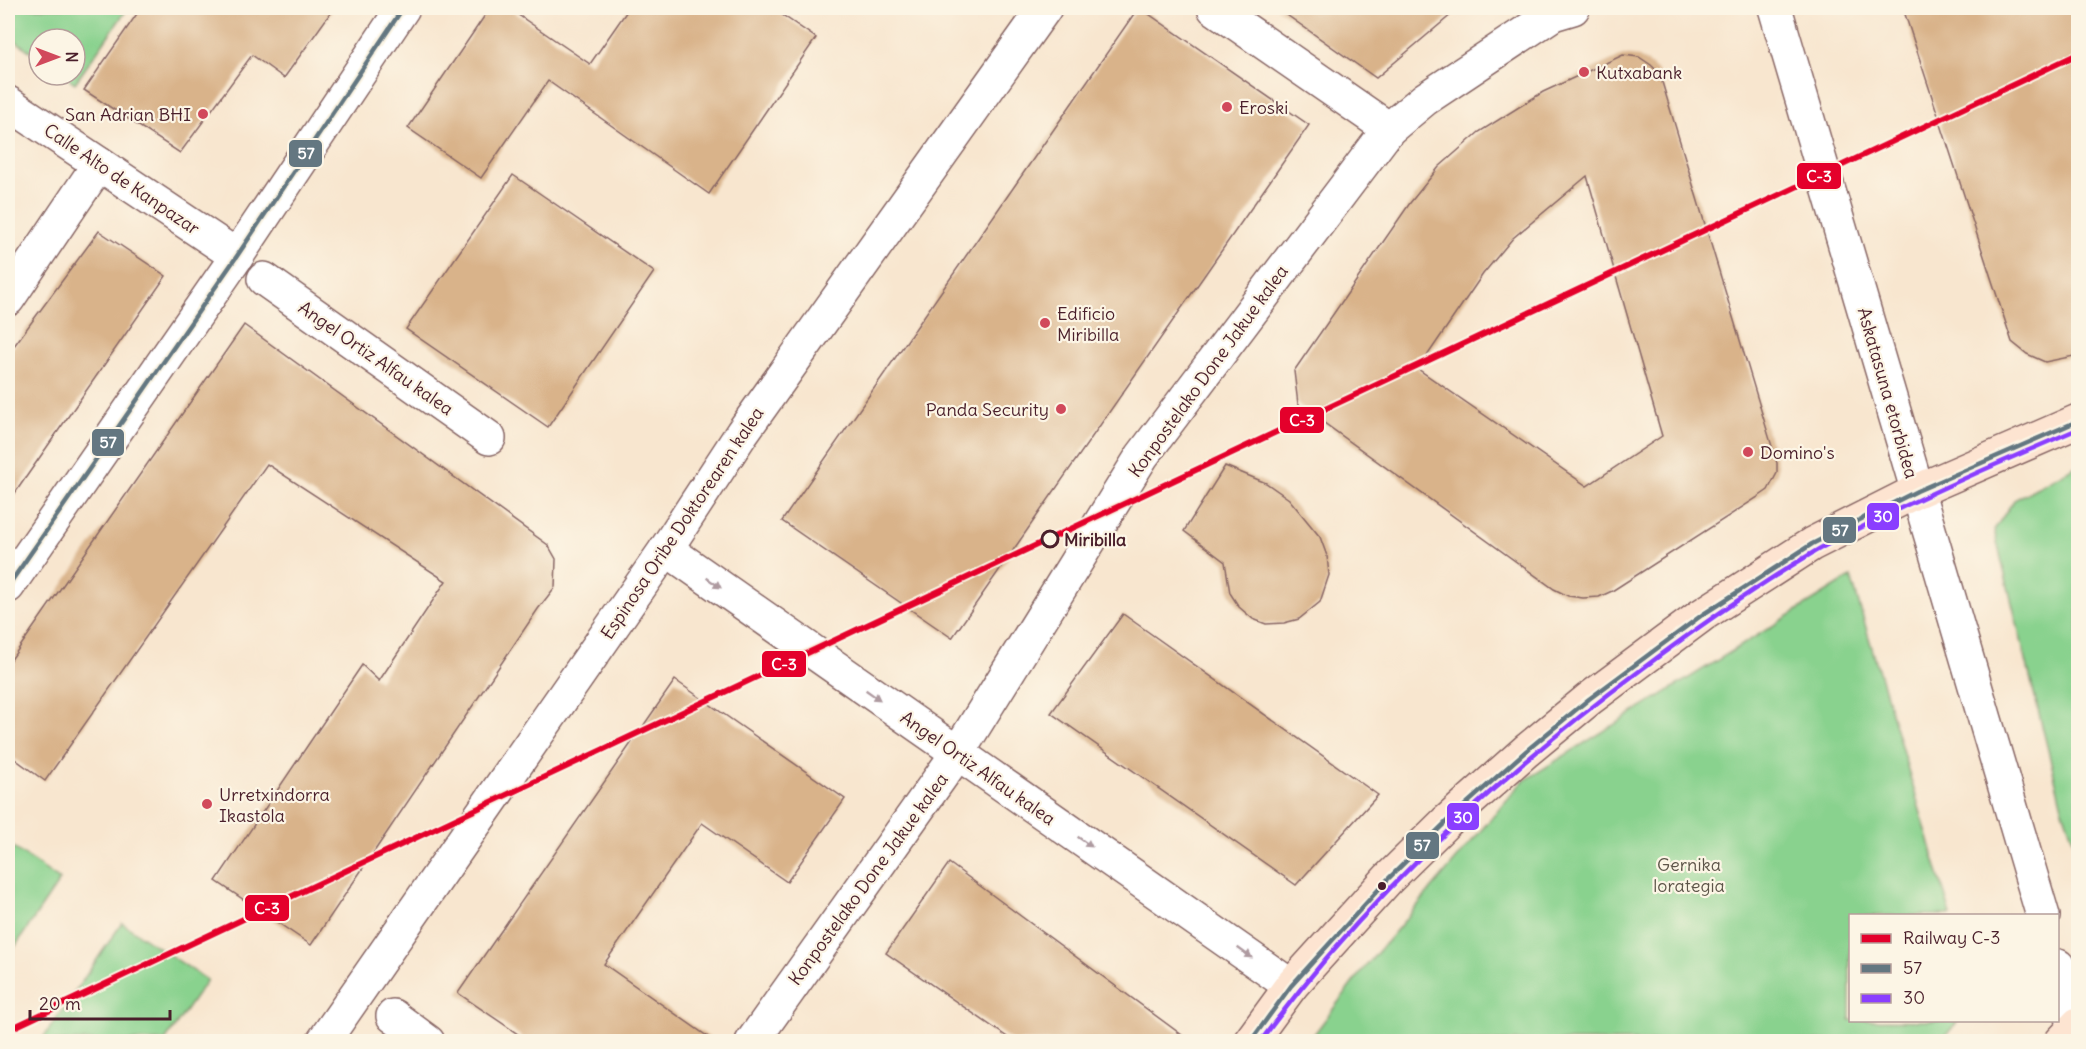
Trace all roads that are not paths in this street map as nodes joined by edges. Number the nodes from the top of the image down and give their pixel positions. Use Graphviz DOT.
graph roads {
  1 [pos="403,8"];
  2 [pos="1045,8"];
  3 [pos="1214,8"];
  4 [pos="1573,8"];
  5 [pos="1775,8"];
  6 [pos="8,103"];
  7 [pos="1389,129"];
  8 [pos="99,164"];
  9 [pos="189,225"];
  10 [pos="237,256"];
  11 [pos="264,279"];
  12 [pos="8,299"];
  13 [pos="200,307"];
  14 [pos="2079,422"];
  15 [pos="489,438"];
  16 [pos="1917,491"];
  17 [pos="666,549"];
  18 [pos="8,586"];
  19 [pos="957,754"];
  20 [pos="2043,914"];
  21 [pos="2059,970"];
  22 [pos="1291,986"];
  23 [pos="393,1016"];
  24 [pos="2073,1032"];
  25 [pos="323,1041"];
  26 [pos="428,1041"];
  27 [pos="752,1041"];
  28 [pos="1250,1041"];
  1 -- 10 [label="street"];
  2 -- 17 [label="street, Espinosa Oribe Doktorearen kalea"];
  3 -- 7 [label="street"];
  4 -- 7 [label="street, Konpostelako Done Jakue kalea"];
  5 -- 16 [label="street, Askatasuna etorbidea"];
  6 -- 8 [label="street, Calle Alto de Kanpazar"];
  7 -- 19 [label="street, Konpostelako Done Jakue kalea"];
  8 -- 9 [label="street, Calle Alto de Kanpazar"];
  8 -- 12 [label="street"];
  9 -- 10 [label="street, Calle Alto de Kanpazar"];
  9 -- 13 [label="street"];
  10 -- 13 [label="street"];
  11 -- 15 [label="street, Angel Ortiz Alfau kalea"];
  13 -- 18 [label="street"];
  14 -- 16 [label="main road"];
  16 -- 20 [label="street, Askatasuna etorbidea"];
  16 -- 22 [label="main road"];
  17 -- 19 [label="street, Angel Ortiz Alfau kalea, one-way"];
  17 -- 25 [label="street, Espinosa Oribe Doktorearen kalea"];
  19 -- 22 [label="street, Angel Ortiz Alfau kalea, one-way"];
  19 -- 27 [label="street, Konpostelako Done Jakue kalea"];
  21 -- 24 [label="street"];
  22 -- 28 [label="main road"];
  23 -- 26 [label="street"];
}
